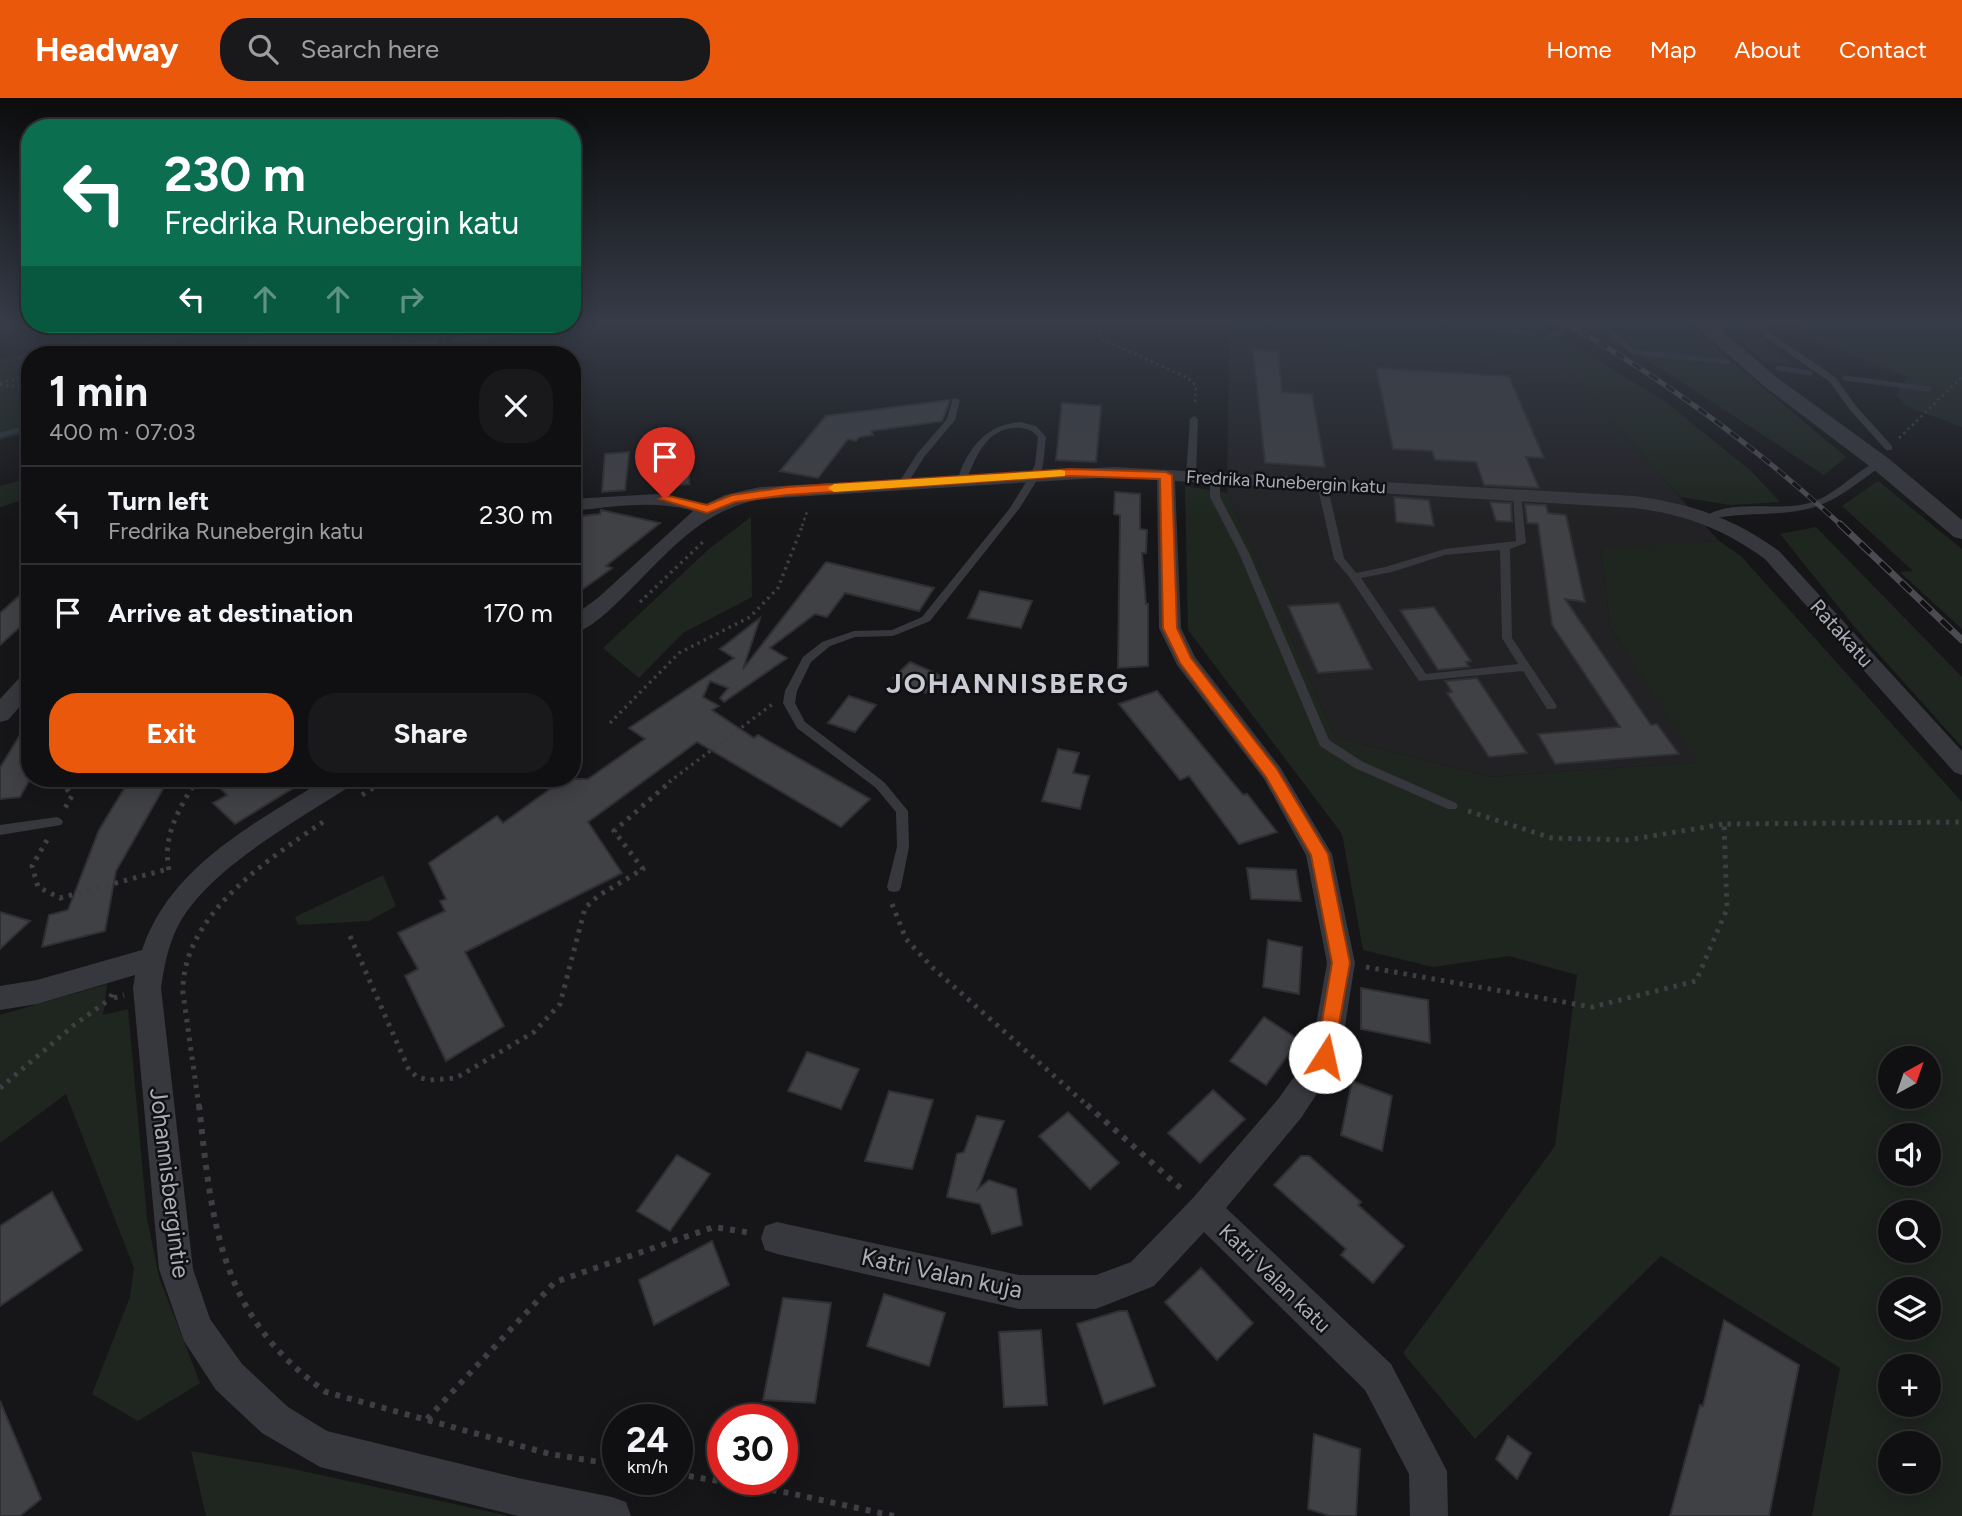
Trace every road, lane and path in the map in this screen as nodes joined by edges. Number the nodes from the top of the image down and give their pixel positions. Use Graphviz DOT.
graph roads {
  1 [pos="1196,388"];
  2 [pos="1780,388"];
  3 [pos="1839,388"];
  4 [pos="1951,388"];
  5 [pos="956,400"];
  6 [pos="1194,419"];
  7 [pos="1884,455"];
  8 [pos="1179,476"];
  9 [pos="1034,477"];
  10 [pos="1215,478"];
  11 [pos="962,481"];
  12 [pos="903,484"];
  13 [pos="1322,484"];
  14 [pos="814,489"];
  15 [pos="1518,496"];
  16 [pos="581,504"];
  17 [pos="707,510"];
  18 [pos="1709,517"];
  19 [pos="1962,532"];
  20 [pos="710,535"];
  21 [pos="1505,548"];
  22 [pos="1354,576"];
  23 [pos="639,603"];
  24 [pos="581,620"];
  25 [pos="584,645"];
  26 [pos="581,647"];
  27 [pos="1526,667"];
  28 [pos="21,690"];
  29 [pos="791,691"];
  30 [pos="1551,706"];
  31 [pos="0,714"];
  32 [pos="610,723"];
  33 [pos="1962,766"];
  34 [pos="66,787"];
  35 [pos="192,787"];
  36 [pos="350,789"];
  37 [pos="1451,806"];
  38 [pos="325,821"];
  39 [pos="57,822"];
  40 [pos="1962,822"];
  41 [pos="1724,824"];
  42 [pos="0,830"];
  43 [pos="180,877"];
  44 [pos="894,887"];
  45 [pos="350,936"];
  46 [pos="152,960"];
  47 [pos="1341,963"];
  48 [pos="0,998"];
  49 [pos="110,999"];
  50 [pos="0,1088"];
  51 [pos="1204,1209"];
  52 [pos="777,1238"];
  53 [pos="427,1419"];
  54 [pos="602,1462"];
  55 [pos="693,1477"];
  56 [pos="612,1516"];
  57 [pos="894,1516"];
  58 [pos="1429,1516"];
  1 -- 6 [label="path"];
  2 -- 7 [label="street"];
  3 -- 7 [label="lane"];
  4 -- 7 [label="path"];
  5 -- 12 [label="lane"];
  6 -- 8 [label="lane"];
  7 -- 18 [label="lane"];
  7 -- 19 [label="street"];
  8 -- 9 [label="street, Fredrika Runebergin katu"];
  8 -- 10 [label="street, Fredrika Runebergin katu"];
  8 -- 47 [label="street, Katri Valan katu"];
  9 -- 11 [label="street, Fredrika Runebergin katu"];
  9 -- 11 [label="lane"];
  9 -- 29 [label="lane"];
  10 -- 13 [label="street, Fredrika Runebergin katu"];
  10 -- 37 [label="lane"];
  11 -- 12 [label="street, Fredrika Runebergin katu"];
  12 -- 14 [label="street, Fredrika Runebergin katu"];
  13 -- 15 [label="street, Fredrika Runebergin katu"];
  13 -- 22 [label="lane"];
  14 -- 17 [label="street, Fredrika Runebergin katu"];
  14 -- 32 [label="path"];
  15 -- 18 [label="street, Fredrika Runebergin katu"];
  15 -- 21 [label="lane"];
  16 -- 17 [label="street"];
  17 -- 24 [label="street"];
  18 -- 33 [label="street, Ratakatu"];
  20 -- 23 [label="path"];
  21 -- 22 [label="lane"];
  21 -- 27 [label="lane"];
  22 -- 27 [label="lane"];
  25 -- 26 [label="path"];
  27 -- 30 [label="lane"];
  28 -- 31 [label="street"];
  29 -- 44 [label="lane"];
  29 -- 45 [label="path"];
  34 -- 39 [label="path"];
  35 -- 43 [label="path"];
  36 -- 43 [label="street, Johannisbergintie"];
  37 -- 41 [label="path"];
  38 -- 53 [label="path"];
  39 -- 42 [label="lane"];
  39 -- 43 [label="path"];
  40 -- 41 [label="path"];
  41 -- 47 [label="path"];
  43 -- 46 [label="street, Johannisbergintie"];
  44 -- 51 [label="path"];
  46 -- 48 [label="street"];
  46 -- 56 [label="street, Johannisbergintie"];
  47 -- 51 [label="street, Katri Valan katu"];
  49 -- 50 [label="path"];
  51 -- 52 [label="street, Katri Valan kuja"];
  51 -- 58 [label="street, Katri Valan katu"];
  52 -- 53 [label="path"];
  53 -- 54 [label="path"];
  55 -- 57 [label="path"];
}
